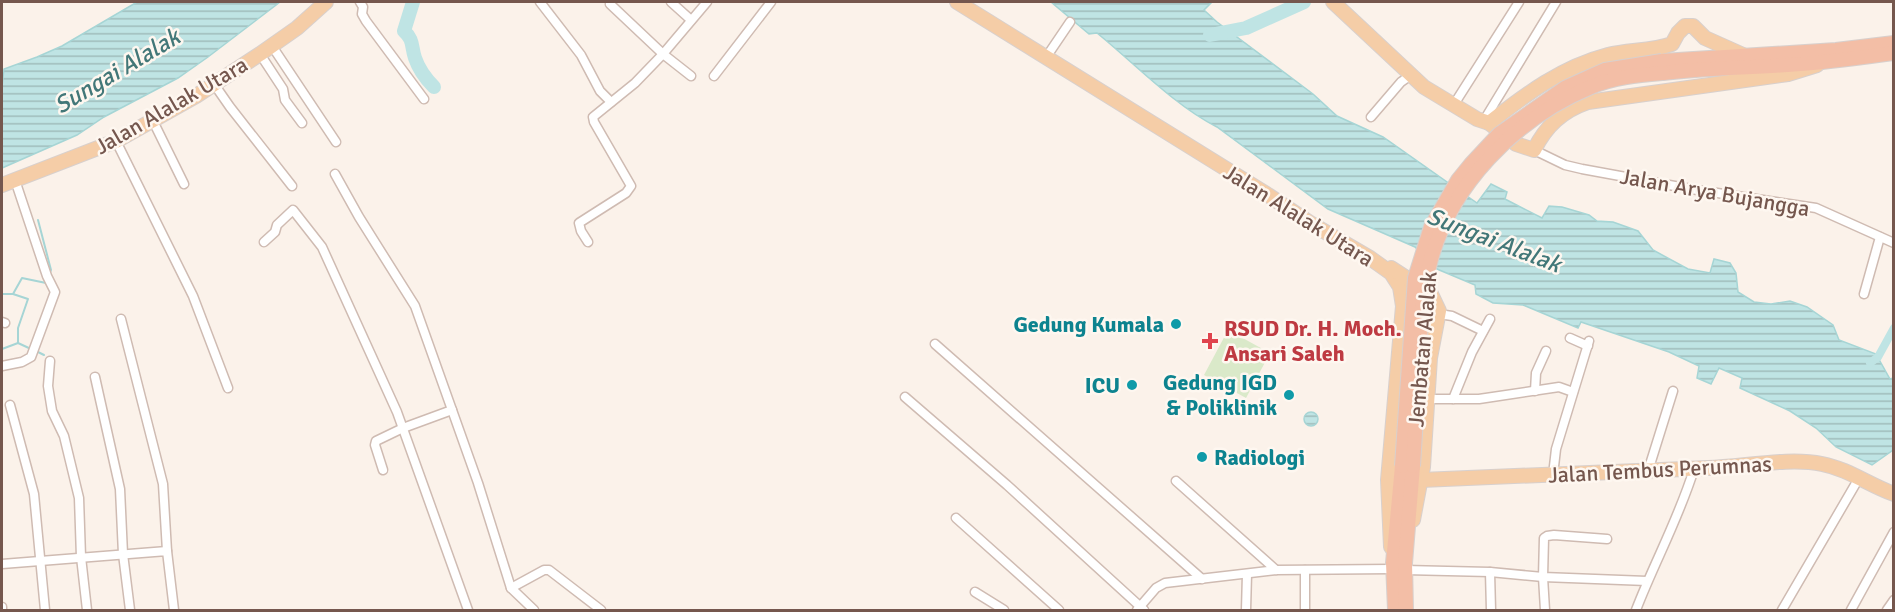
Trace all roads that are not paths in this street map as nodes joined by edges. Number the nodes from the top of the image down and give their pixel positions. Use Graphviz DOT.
graph roads {
  1 [pos="326,2"];
  2 [pos="360,2"];
  3 [pos="540,2"];
  4 [pos="671,2"];
  5 [pos="707,2"];
  6 [pos="771,2"];
  7 [pos="957,2"];
  8 [pos="1333,2"];
  9 [pos="1518,2"];
  10 [pos="1556,2"];
  11 [pos="610,4"];
  12 [pos="691,20"];
  13 [pos="1070,22"];
  14 [pos="1893,43"];
  15 [pos="266,50"];
  16 [pos="1893,52"];
  17 [pos="663,54"];
  18 [pos="1743,55"];
  19 [pos="1047,56"];
  20 [pos="1821,62"];
  21 [pos="1663,67"];
  22 [pos="1411,75"];
  23 [pos="691,76"];
  24 [pos="714,76"];
  25 [pos="214,84"];
  26 [pos="424,99"];
  27 [pos="611,102"];
  28 [pos="1453,106"];
  29 [pos="1371,117"];
  30 [pos="153,120"];
  31 [pos="302,123"];
  32 [pos="1486,123"];
  33 [pos="116,141"];
  34 [pos="336,142"];
  35 [pos="1534,150"];
  36 [pos="335,174"];
  37 [pos="15,180"];
  38 [pos="184,184"];
  39 [pos="2,185"];
  40 [pos="292,186"];
  41 [pos="1880,237"];
  42 [pos="264,242"];
  43 [pos="588,242"];
  44 [pos="1893,243"];
  45 [pos="1404,281"];
  46 [pos="1864,294"];
  47 [pos="1439,314"];
  48 [pos="121,319"];
  49 [pos="1490,319"];
  50 [pos="1483,331"];
  51 [pos="1570,338"];
  52 [pos="935,344"];
  53 [pos="1546,351"];
  54 [pos="50,361"];
  55 [pos="2,366"];
  56 [pos="94,377"];
  57 [pos="228,388"];
  58 [pos="1535,391"];
  59 [pos="1673,391"];
  60 [pos="1573,392"];
  61 [pos="906,397"];
  62 [pos="1426,399"];
  63 [pos="1453,399"];
  64 [pos="10,405"];
  65 [pos="452,410"];
  66 [pos="403,428"];
  67 [pos="1694,469"];
  68 [pos="383,470"];
  69 [pos="1648,471"];
  70 [pos="1554,475"];
  71 [pos="1859,478"];
  72 [pos="1420,480"];
  73 [pos="1176,481"];
  74 [pos="1893,494"];
  75 [pos="956,518"];
  76 [pos="1893,532"];
  77 [pos="1607,538"];
  78 [pos="167,551"];
  79 [pos="123,554"];
  80 [pos="81,558"];
  81 [pos="41,561"];
  82 [pos="2,564"];
  83 [pos="1399,566"];
  84 [pos="1276,570"];
  85 [pos="1305,570"];
  86 [pos="1490,572"];
  87 [pos="1247,574"];
  88 [pos="1543,577"];
  89 [pos="1202,579"];
  90 [pos="1647,581"];
  91 [pos="511,588"];
  92 [pos="975,592"];
  93 [pos="1893,600"];
  94 [pos="1140,609"];
  95 [pos="45,610"];
  96 [pos="87,610"];
  97 [pos="130,610"];
  98 [pos="174,610"];
  99 [pos="468,610"];
  100 [pos="534,610"];
  101 [pos="601,610"];
  102 [pos="1004,610"];
  103 [pos="1059,610"];
  104 [pos="1246,610"];
  105 [pos="1305,610"];
  106 [pos="1395,610"];
  107 [pos="1406,610"];
  108 [pos="1491,610"];
  109 [pos="1545,610"];
  110 [pos="1636,610"];
  111 [pos="1782,610"];
  112 [pos="1851,610"];
  113 [pos="1887,610"];
  1 -- 15 [label="main road, Jalan Alalak Utara"];
  2 -- 26 [label="street"];
  3 -- 27 [label="street"];
  4 -- 12 [label="street"];
  5 -- 12 [label="street"];
  6 -- 24 [label="street"];
  7 -- 19 [label="main road, Jalan Alalak Utara"];
  8 -- 22 [label="main road"];
  9 -- 28 [label="street"];
  10 -- 32 [label="street"];
  11 -- 17 [label="street"];
  12 -- 17 [label="street"];
  13 -- 19 [label="street"];
  14 -- 18 [label="highway"];
  15 -- 25 [label="main road, Jalan Alalak Utara"];
  15 -- 31 [label="street"];
  15 -- 34 [label="street"];
  16 -- 20 [label="highway"];
  17 -- 23 [label="street"];
  17 -- 27 [label="street"];
  18 -- 21 [label="highway"];
  18 -- 32 [label="main road"];
  19 -- 45 [label="main road, Jalan Alalak Utara"];
  20 -- 21 [label="highway"];
  20 -- 35 [label="main road"];
  21 -- 83 [label="highway, Jembatan Alalak, bridge"];
  22 -- 28 [label="main road"];
  22 -- 29 [label="street"];
  25 -- 30 [label="main road, Jalan Alalak Utara"];
  25 -- 40 [label="street"];
  27 -- 43 [label="street"];
  28 -- 32 [label="main road"];
  30 -- 33 [label="main road, Jalan Alalak Utara"];
  30 -- 38 [label="street"];
  32 -- 35 [label="main road"];
  33 -- 37 [label="main road, Jalan Alalak Utara"];
  33 -- 57 [label="street"];
  35 -- 41 [label="street, Jalan Arya Bujangga"];
  36 -- 65 [label="street"];
  37 -- 39 [label="main road, Jalan Alalak Utara"];
  37 -- 55 [label="street"];
  41 -- 44 [label="street, Jalan Arya Bujangga"];
  41 -- 46 [label="street"];
  42 -- 66 [label="street"];
  45 -- 47 [label="main road, Jalan Alalak Utara"];
  45 -- 83 [label="main road"];
  47 -- 50 [label="street"];
  47 -- 62 [label="main road"];
  48 -- 78 [label="street"];
  49 -- 50 [label="street"];
  50 -- 63 [label="street"];
  51 -- 60 [label="street"];
  52 -- 89 [label="street"];
  53 -- 58 [label="street"];
  54 -- 80 [label="street"];
  56 -- 79 [label="street"];
  58 -- 60 [label="street"];
  58 -- 63 [label="street"];
  59 -- 69 [label="street"];
  60 -- 70 [label="street"];
  61 -- 94 [label="street"];
  62 -- 63 [label="street"];
  62 -- 72 [label="main road"];
  64 -- 81 [label="street"];
  65 -- 66 [label="street"];
  65 -- 91 [label="street"];
  66 -- 68 [label="street"];
  66 -- 99 [label="street"];
  67 -- 69 [label="main road, Jalan Tembus Perumnas"];
  67 -- 71 [label="main road, Jalan Tembus Perumnas"];
  67 -- 90 [label="street"];
  69 -- 70 [label="main road, Jalan Tembus Perumnas"];
  70 -- 72 [label="main road, Jalan Tembus Perumnas"];
  71 -- 74 [label="main road, Jalan Tembus Perumnas"];
  71 -- 111 [label="street"];
  72 -- 83 [label="main road"];
  73 -- 84 [label="street"];
  75 -- 103 [label="street"];
  76 -- 112 [label="street"];
  77 -- 88 [label="street"];
  78 -- 79 [label="street"];
  78 -- 98 [label="street"];
  79 -- 80 [label="street"];
  79 -- 97 [label="street"];
  80 -- 81 [label="street"];
  80 -- 96 [label="street"];
  81 -- 82 [label="street"];
  81 -- 95 [label="street"];
  83 -- 85 [label="street"];
  83 -- 86 [label="street"];
  83 -- 106 [label="highway"];
  83 -- 107 [label="highway"];
  84 -- 85 [label="street"];
  84 -- 87 [label="street"];
  85 -- 105 [label="street"];
  86 -- 88 [label="street"];
  86 -- 108 [label="street"];
  87 -- 89 [label="street"];
  87 -- 104 [label="street"];
  88 -- 90 [label="street"];
  88 -- 109 [label="street"];
  89 -- 94 [label="street"];
  90 -- 110 [label="street"];
  91 -- 100 [label="street"];
  91 -- 101 [label="street"];
  92 -- 102 [label="street"];
  93 -- 113 [label="street"];
}
